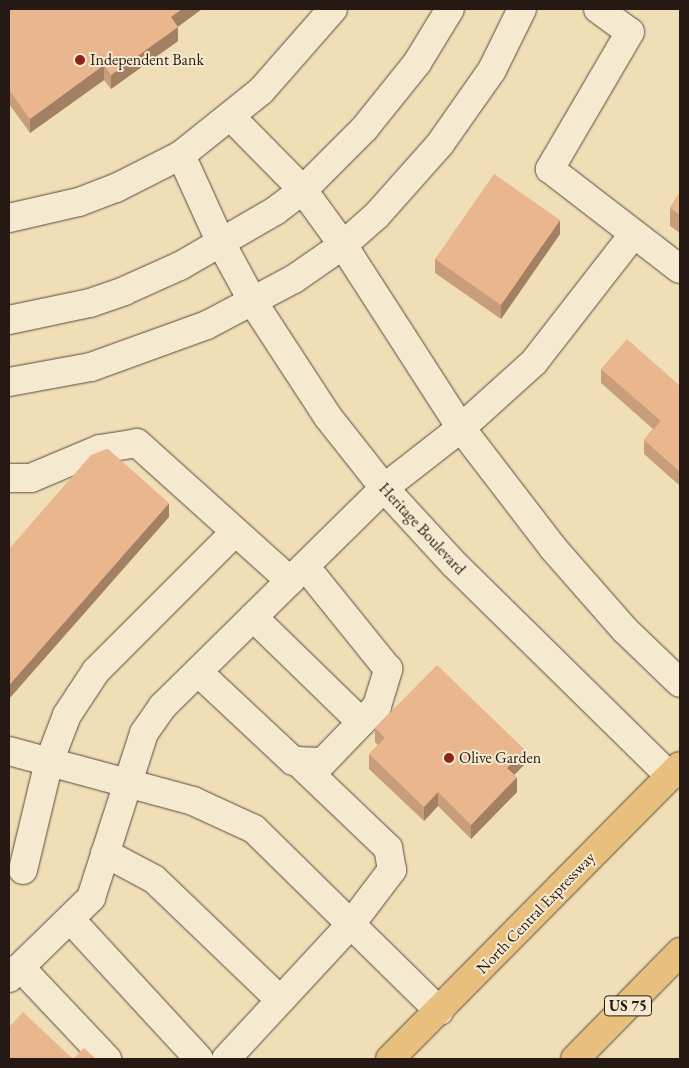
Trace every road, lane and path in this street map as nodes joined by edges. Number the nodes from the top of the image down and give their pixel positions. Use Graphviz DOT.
graph roads {
  1 [pos="333,9"];
  2 [pos="450,9"];
  3 [pos="522,9"];
  4 [pos="598,9"];
  5 [pos="232,117"];
  6 [pos="181,155"];
  7 [pos="303,190"];
  8 [pos="9,218"];
  9 [pos="632,235"];
  10 [pos="221,243"];
  11 [pos="343,245"];
  12 [pos="680,269"];
  13 [pos="253,302"];
  14 [pos="9,320"];
  15 [pos="9,382"];
  16 [pos="462,428"];
  17 [pos="9,478"];
  18 [pos="384,488"];
  19 [pos="234,533"];
  20 [pos="298,574"];
  21 [pos="253,617"];
  22 [pos="198,672"];
  23 [pos="680,683"];
  24 [pos="361,722"];
  25 [pos="9,751"];
  26 [pos="297,761"];
  27 [pos="49,762"];
  28 [pos="675,771"];
  29 [pos="128,783"];
  30 [pos="106,853"];
  31 [pos="23,870"];
  32 [pos="70,919"];
  33 [pos="352,924"];
  34 [pos="680,952"];
  35 [pos="15,972"];
  36 [pos="280,1000"];
  37 [pos="439,1011"];
  38 [pos="107,1059"];
  39 [pos="199,1059"];
  40 [pos="226,1059"];
  41 [pos="390,1059"];
  42 [pos="575,1059"];
  1 -- 5 [label="street"];
  2 -- 7 [label="street"];
  3 -- 11 [label="street"];
  4 -- 9 [label="street"];
  5 -- 6 [label="street"];
  5 -- 7 [label="street"];
  6 -- 8 [label="street"];
  6 -- 10 [label="street, Heritage Boulevard"];
  7 -- 10 [label="street"];
  7 -- 11 [label="street"];
  9 -- 12 [label="street"];
  9 -- 16 [label="street"];
  10 -- 13 [label="street, Heritage Boulevard"];
  10 -- 14 [label="street"];
  11 -- 13 [label="street"];
  11 -- 16 [label="street"];
  13 -- 15 [label="street"];
  13 -- 18 [label="street, Heritage Boulevard"];
  16 -- 18 [label="street"];
  16 -- 23 [label="street"];
  17 -- 19 [label="street"];
  18 -- 20 [label="street"];
  18 -- 28 [label="street, Heritage Boulevard"];
  19 -- 20 [label="street"];
  19 -- 27 [label="street"];
  20 -- 21 [label="street"];
  20 -- 24 [label="street"];
  21 -- 22 [label="street"];
  21 -- 24 [label="street"];
  22 -- 26 [label="street"];
  22 -- 29 [label="street"];
  24 -- 26 [label="street"];
  25 -- 27 [label="street"];
  26 -- 33 [label="street"];
  27 -- 29 [label="street"];
  27 -- 31 [label="street"];
  28 -- 37 [label="main road, North Central Expressway"];
  29 -- 30 [label="street"];
  29 -- 33 [label="street"];
  30 -- 32 [label="street"];
  30 -- 36 [label="street"];
  32 -- 35 [label="street"];
  32 -- 39 [label="street"];
  33 -- 36 [label="street"];
  33 -- 37 [label="street"];
  34 -- 42 [label="main road, US 75"];
  35 -- 38 [label="street"];
  36 -- 40 [label="street"];
  37 -- 41 [label="main road, North Central Expressway"];
}
